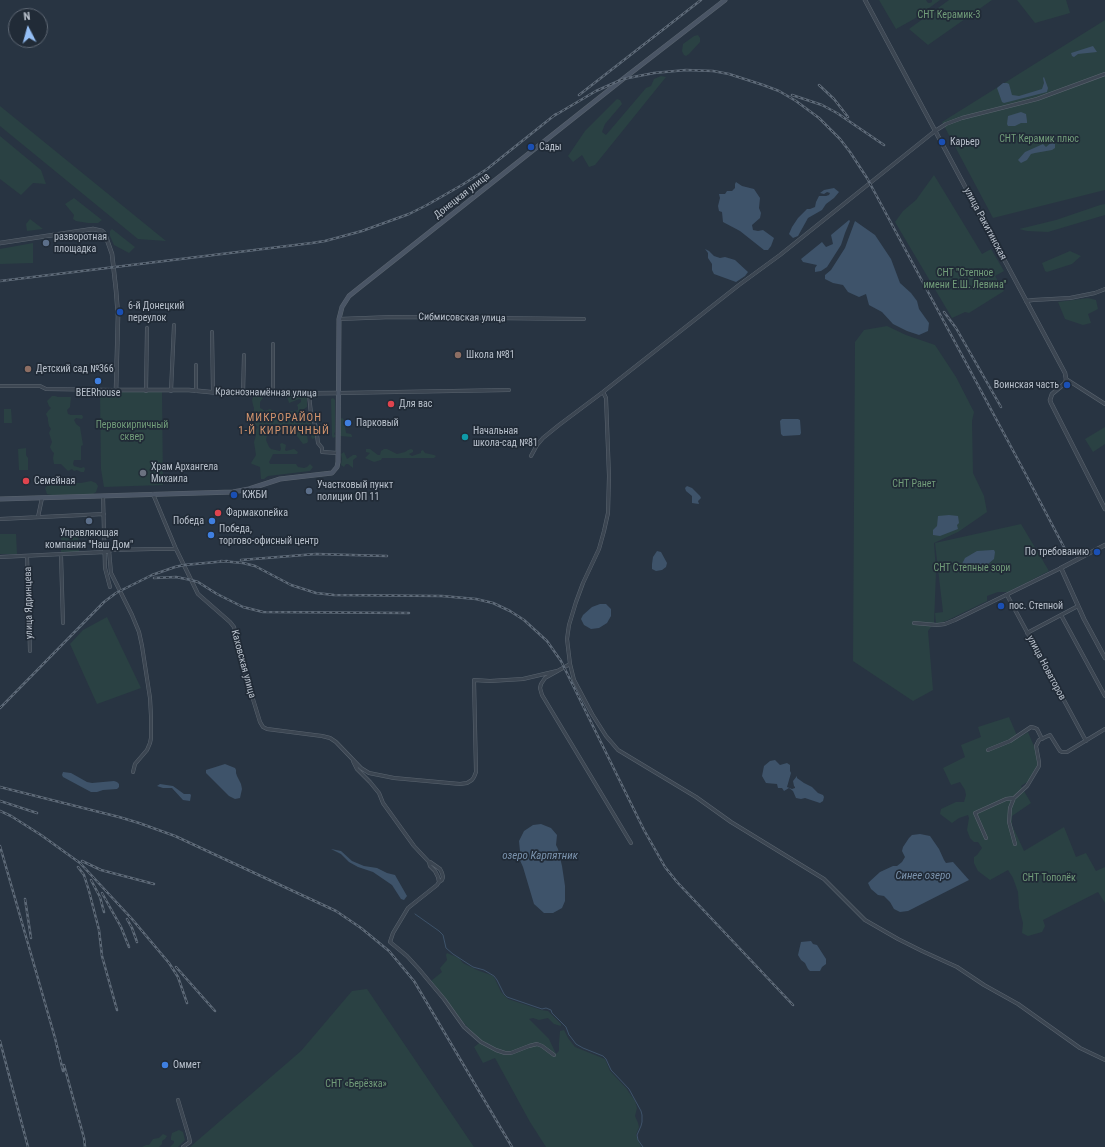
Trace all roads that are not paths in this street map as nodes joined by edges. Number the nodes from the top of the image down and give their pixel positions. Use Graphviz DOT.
graph roads {
  1 [pos="725,0"];
  2 [pos="865,0"];
  3 [pos="1105,74"];
  4 [pos="935,131"];
  5 [pos="0,243"];
  6 [pos="1105,289"];
  7 [pos="1026,301"];
  8 [pos="339,319"];
  9 [pos="584,319"];
  10 [pos="174,324"];
  11 [pos="147,328"];
  12 [pos="212,332"];
  13 [pos="273,344"];
  14 [pos="244,355"];
  15 [pos="196,365"];
  16 [pos="1066,379"];
  17 [pos="0,386"];
  18 [pos="116,390"];
  19 [pos="509,390"];
  20 [pos="146,391"];
  21 [pos="171,391"];
  22 [pos="196,391"];
  23 [pos="213,392"];
  24 [pos="603,392"];
  25 [pos="243,394"];
  26 [pos="273,394"];
  27 [pos="309,394"];
  28 [pos="339,394"];
  29 [pos="1105,404"];
  30 [pos="338,453"];
  31 [pos="531,456"];
  32 [pos="153,494"];
  33 [pos="104,496"];
  34 [pos="42,498"];
  35 [pos="0,499"];
  36 [pos="1105,509"];
  37 [pos="104,514"];
  38 [pos="38,517"];
  39 [pos="0,519"];
  40 [pos="1105,545"];
  41 [pos="109,550"];
  42 [pos="176,550"];
  43 [pos="105,552"];
  44 [pos="61,555"];
  45 [pos="27,556"];
  46 [pos="0,557"];
  47 [pos="1061,568"];
  48 [pos="110,586"];
  49 [pos="1007,595"];
  50 [pos="1078,606"];
  51 [pos="1061,615"];
  52 [pos="63,623"];
  53 [pos="914,623"];
  54 [pos="1027,633"];
  55 [pos="30,651"];
  56 [pos="1105,658"];
  57 [pos="570,664"];
  58 [pos="557,671"];
  59 [pos="1105,696"];
  60 [pos="1105,729"];
  61 [pos="1042,739"];
  62 [pos="1086,741"];
  63 [pos="988,750"];
  64 [pos="353,759"];
  65 [pos="133,772"];
  66 [pos="1014,798"];
  67 [pos="986,838"];
  68 [pos="630,843"];
  69 [pos="1015,844"];
  70 [pos="554,1055"];
  71 [pos="1105,1060"];
  72 [pos="178,1100"];
  73 [pos="183,1147"];
  1 -- 8 [label="main road, Донецкая улица"];
  2 -- 4 [label="street, улица Ракитинская"];
  3 -- 4 [label="street"];
  4 -- 7 [label="street, улица Ракитинская"];
  4 -- 24 [label="street"];
  5 -- 18 [label="street"];
  6 -- 7 [label="street"];
  7 -- 16 [label="street, улица Ракитинская"];
  8 -- 9 [label="street, Сибмисовская улица"];
  8 -- 28 [label="main road, Донецкая улица"];
  10 -- 21 [label="street"];
  11 -- 20 [label="street"];
  12 -- 23 [label="street"];
  13 -- 26 [label="street"];
  14 -- 25 [label="street"];
  15 -- 22 [label="street"];
  16 -- 29 [label="street"];
  16 -- 36 [label="street"];
  17 -- 18 [label="street, Краснознамённая улица"];
  18 -- 20 [label="street, Краснознамённая улица"];
  19 -- 28 [label="street, Краснознамённая улица"];
  20 -- 21 [label="street, Краснознамённая улица"];
  21 -- 22 [label="street, Краснознамённая улица"];
  22 -- 23 [label="street, Краснознамённая улица"];
  23 -- 25 [label="street, Краснознамённая улица"];
  24 -- 31 [label="street"];
  24 -- 57 [label="street"];
  25 -- 26 [label="street, Краснознамённая улица"];
  26 -- 27 [label="street, Краснознамённая улица"];
  27 -- 28 [label="street, Краснознамённая улица"];
  27 -- 30 [label="street"];
  28 -- 30 [label="main road, Донецкая улица"];
  30 -- 32 [label="main road, Донецкая улица"];
  32 -- 33 [label="main road"];
  32 -- 42 [label="street, Каховская улица"];
  33 -- 34 [label="main road"];
  33 -- 37 [label="street"];
  34 -- 35 [label="main road"];
  34 -- 38 [label="street"];
  37 -- 38 [label="street"];
  37 -- 43 [label="street"];
  38 -- 39 [label="street"];
  40 -- 47 [label="street"];
  41 -- 42 [label="street"];
  41 -- 43 [label="street"];
  41 -- 65 [label="street"];
  42 -- 64 [label="street, Каховская улица"];
  43 -- 44 [label="street"];
  43 -- 48 [label="street"];
  44 -- 45 [label="street"];
  44 -- 52 [label="street"];
  45 -- 46 [label="street"];
  45 -- 55 [label="street, улица Ядринцева"];
  47 -- 49 [label="street"];
  47 -- 50 [label="street"];
  49 -- 53 [label="street"];
  49 -- 54 [label="street, улица Новаторов"];
  50 -- 51 [label="street"];
  50 -- 56 [label="street"];
  51 -- 54 [label="street"];
  51 -- 59 [label="street"];
  54 -- 62 [label="street, улица Новаторов"];
  57 -- 58 [label="street"];
  57 -- 71 [label="street"];
  58 -- 64 [label="street"];
  58 -- 68 [label="street"];
  60 -- 62 [label="street"];
  61 -- 62 [label="street"];
  61 -- 63 [label="street"];
  61 -- 66 [label="street"];
  64 -- 70 [label="street"];
  66 -- 67 [label="street"];
  66 -- 69 [label="street"];
  72 -- 73 [label="street"];
}
